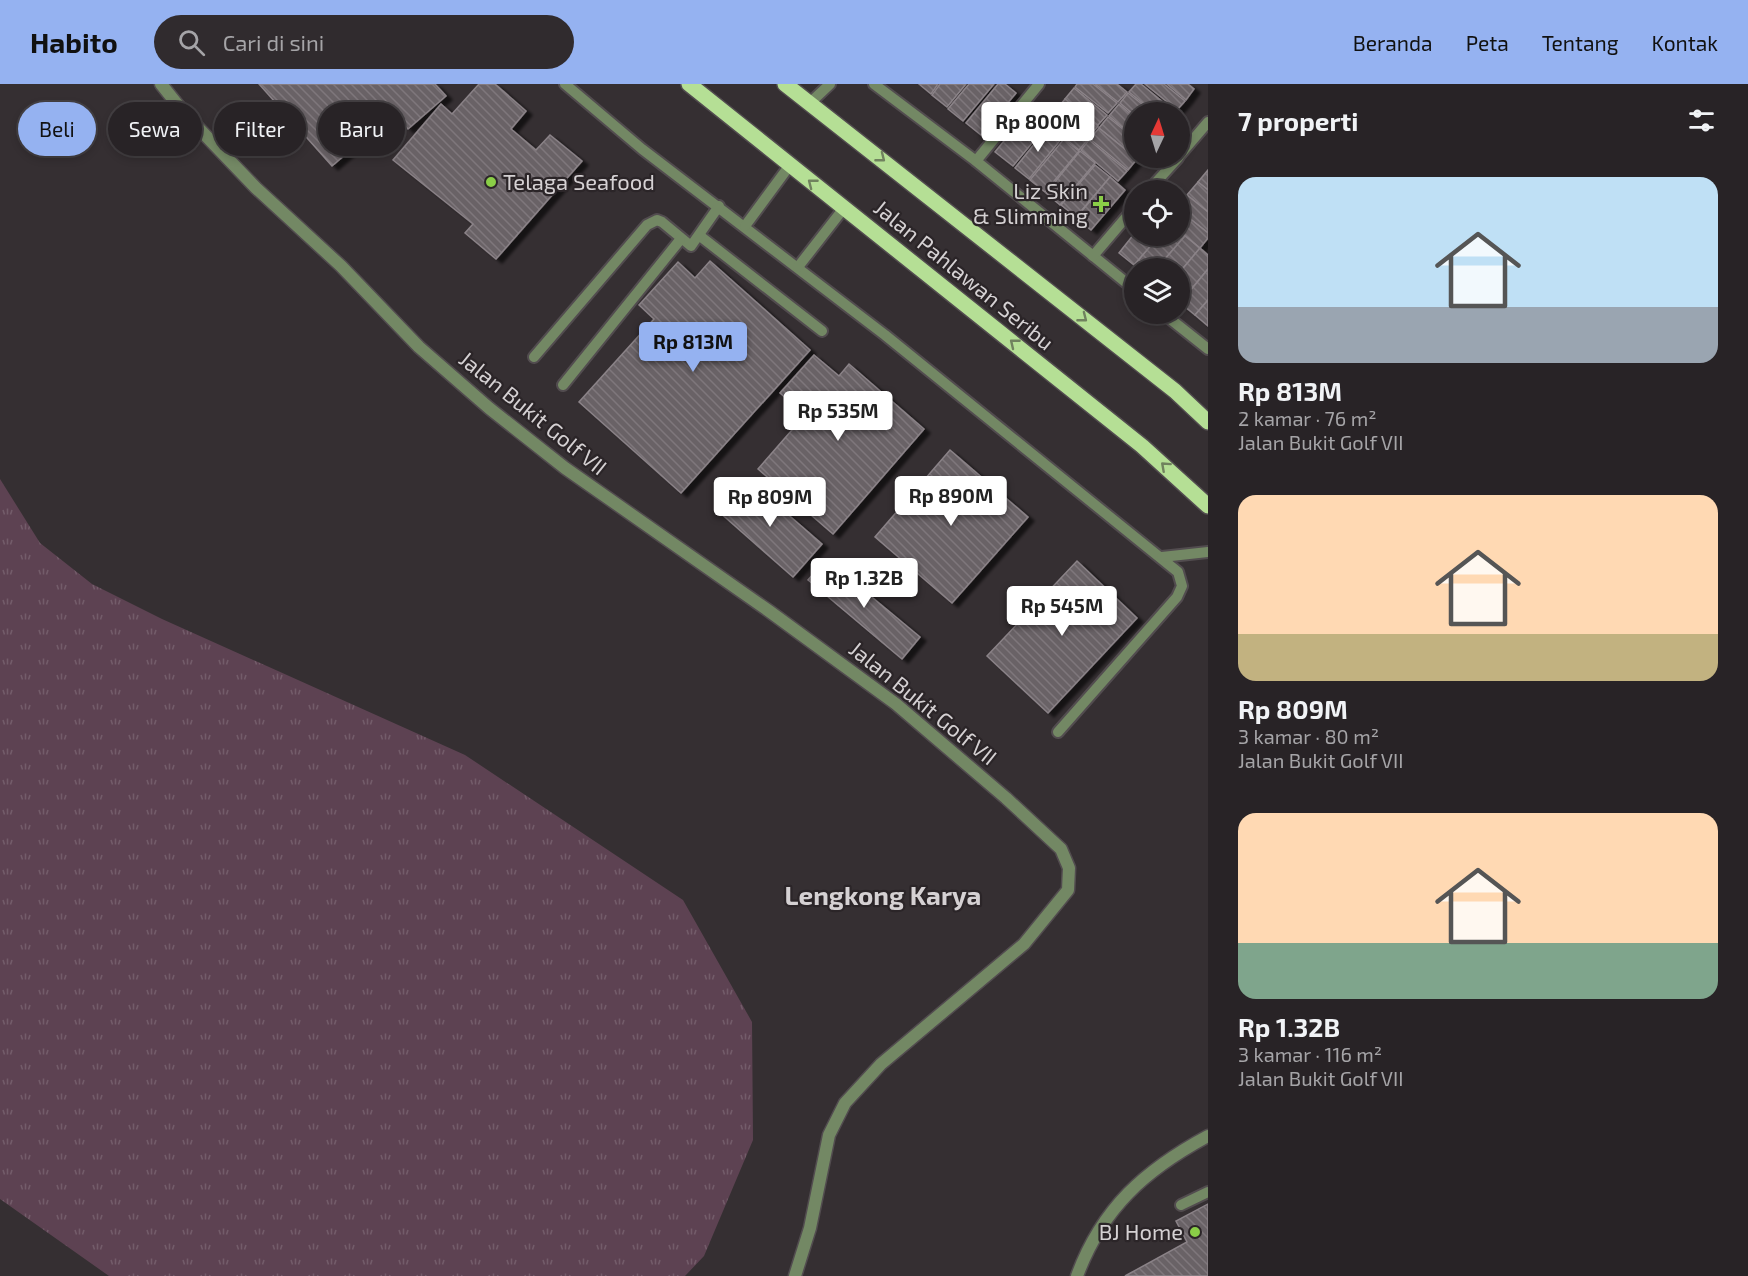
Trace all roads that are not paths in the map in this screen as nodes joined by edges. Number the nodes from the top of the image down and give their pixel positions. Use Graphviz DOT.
graph roads {
  1 [pos="161,84"];
  2 [pos="565,84"];
  3 [pos="689,84"];
  4 [pos="785,84"];
  5 [pos="830,84"];
  6 [pos="874,84"];
  7 [pos="1039,84"];
  8 [pos="811,102"];
  9 [pos="1208,122"];
  10 [pos="1190,143"];
  11 [pos="976,161"];
  12 [pos="790,165"];
  13 [pos="1168,168"];
  14 [pos="1158,180"];
  15 [pos="719,206"];
  16 [pos="844,208"];
  17 [pos="1124,220"];
  18 [pos="745,226"];
  19 [pos="700,236"];
  20 [pos="680,240"];
  21 [pos="1093,256"];
  22 [pos="798,267"];
  23 [pos="1124,281"];
  24 [pos="1177,324"];
  25 [pos="822,331"];
  26 [pos="1208,349"];
  27 [pos="534,357"];
  28 [pos="563,385"];
  29 [pos="1208,422"];
  30 [pos="1208,506"];
  31 [pos="1208,552"];
  32 [pos="1162,558"];
  33 [pos="1058,732"];
  34 [pos="1208,1136"];
  35 [pos="1208,1192"];
  36 [pos="1181,1205"];
  37 [pos="795,1276"];
  38 [pos="1077,1276"];
  1 -- 37 [label="street, Jalan Bukit Golf VII"];
  2 -- 15 [label="lane"];
  3 -- 12 [label="main road, Jalan Pahlawan Seribu"];
  4 -- 8 [label="main road, Jalan Pahlawan Seribu"];
  5 -- 8 [label="lane"];
  6 -- 11 [label="lane"];
  7 -- 11 [label="lane"];
  8 -- 29 [label="main road, Jalan Pahlawan Seribu, one-way"];
  9 -- 10 [label="lane"];
  11 -- 21 [label="lane"];
  16 -- 12 [label="main road, Jalan Pahlawan Seribu, one-way"];
  12 -- 18 [label="lane"];
  13 -- 14 [label="lane"];
  15 -- 18 [label="lane"];
  15 -- 19 [label="lane"];
  16 -- 22 [label="lane"];
  30 -- 16 [label="main road, Jalan Pahlawan Seribu, one-way"];
  17 -- 21 [label="lane"];
  18 -- 22 [label="lane"];
  19 -- 20 [label="lane"];
  19 -- 25 [label="lane"];
  20 -- 27 [label="lane"];
  20 -- 28 [label="lane"];
  21 -- 23 [label="lane"];
  22 -- 32 [label="lane"];
  24 -- 26 [label="lane"];
  31 -- 32 [label="lane"];
  32 -- 33 [label="lane"];
  34 -- 38 [label="street"];
  35 -- 36 [label="lane"];
}
